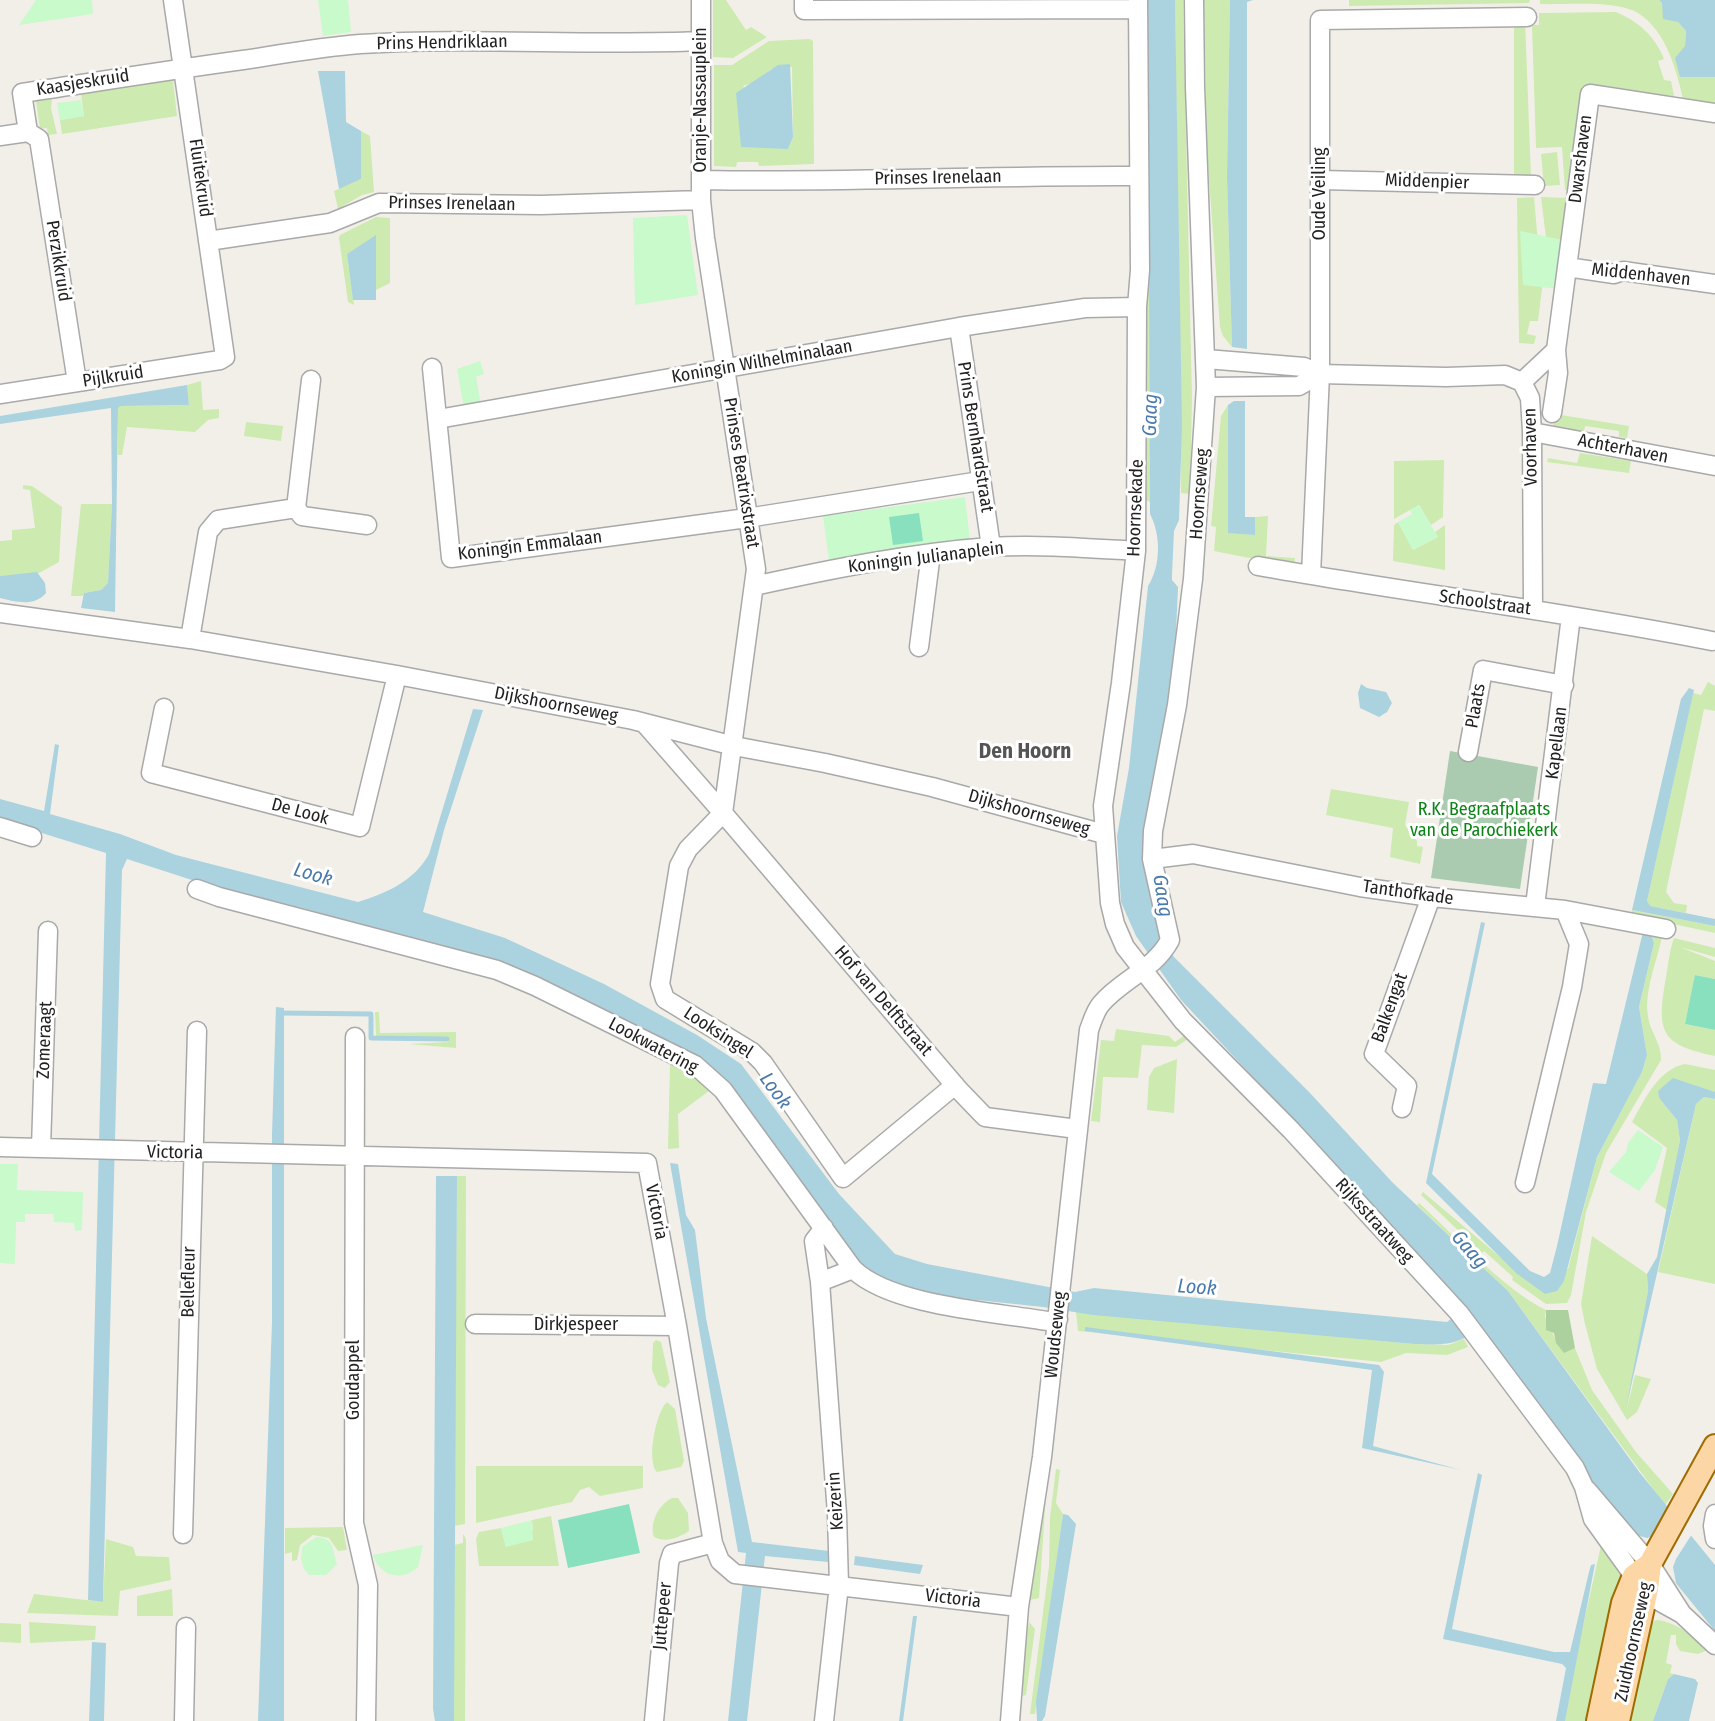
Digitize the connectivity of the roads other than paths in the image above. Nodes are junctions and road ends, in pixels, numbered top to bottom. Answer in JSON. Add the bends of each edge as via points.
{"nodes":[{"id":1,"x":173,"y":0,"type":"edge"},
{"id":2,"x":701,"y":0,"type":"edge"},
{"id":3,"x":1194,"y":0,"type":"edge"},
{"id":4,"x":804,"y":5,"type":"edge"},
{"id":5,"x":1138,"y":5,"type":"edge"},
{"id":6,"x":1527,"y":17,"type":"dead end"},
{"id":7,"x":701,"y":41,"type":"junction"},
{"id":8,"x":184,"y":68,"type":"junction"},
{"id":9,"x":1715,"y":113,"type":"edge"},
{"id":10,"x":0,"y":136,"type":"edge"},
{"id":11,"x":34,"y":136,"type":"junction"},
{"id":12,"x":1139,"y":176,"type":"junction"},
{"id":13,"x":702,"y":180,"type":"junction"},
{"id":14,"x":1320,"y":180,"type":"junction"},
{"id":15,"x":1535,"y":185,"type":"dead end"},
{"id":16,"x":701,"y":200,"type":"junction"},
{"id":17,"x":208,"y":241,"type":"junction"},
{"id":18,"x":1567,"y":267,"type":"junction"},
{"id":19,"x":1715,"y":284,"type":"edge"},
{"id":20,"x":1137,"y":307,"type":"junction"},
{"id":21,"x":959,"y":327,"type":"junction"},
{"id":22,"x":1556,"y":350,"type":"junction"},
{"id":23,"x":225,"y":357,"type":"joint"},
{"id":24,"x":1206,"y":359,"type":"junction"},
{"id":25,"x":432,"y":368,"type":"dead end"},
{"id":26,"x":725,"y":369,"type":"junction"},
{"id":27,"x":1320,"y":374,"type":"junction"},
{"id":28,"x":311,"y":380,"type":"dead end"},
{"id":29,"x":77,"y":382,"type":"junction"},
{"id":30,"x":1522,"y":382,"type":"junction"},
{"id":31,"x":1206,"y":387,"type":"junction"},
{"id":32,"x":0,"y":394,"type":"edge"},
{"id":33,"x":1552,"y":413,"type":"dead end"},
{"id":34,"x":438,"y":419,"type":"junction"},
{"id":35,"x":1532,"y":432,"type":"junction"},
{"id":36,"x":1715,"y":466,"type":"edge"},
{"id":37,"x":980,"y":481,"type":"junction"},
{"id":38,"x":296,"y":508,"type":"junction"},
{"id":39,"x":747,"y":518,"type":"junction"},
{"id":40,"x":367,"y":525,"type":"dead end"},
{"id":41,"x":991,"y":547,"type":"junction"},
{"id":42,"x":1136,"y":551,"type":"junction"},
{"id":43,"x":931,"y":553,"type":"junction"},
{"id":44,"x":1258,"y":566,"type":"dead end"},
{"id":45,"x":1311,"y":575,"type":"junction"},
{"id":46,"x":754,"y":586,"type":"junction"},
{"id":47,"x":1533,"y":609,"type":"junction"},
{"id":48,"x":0,"y":614,"type":"edge"},
{"id":49,"x":1571,"y":616,"type":"junction"},
{"id":50,"x":190,"y":639,"type":"junction"},
{"id":51,"x":1712,"y":642,"type":"dead end"},
{"id":52,"x":920,"y":647,"type":"dead end"},
{"id":53,"x":397,"y":675,"type":"junction"},
{"id":54,"x":1564,"y":685,"type":"junction"},
{"id":55,"x":164,"y":708,"type":"dead end"},
{"id":56,"x":646,"y":725,"type":"junction"},
{"id":57,"x":734,"y":746,"type":"junction"},
{"id":58,"x":1468,"y":752,"type":"dead end"},
{"id":59,"x":723,"y":813,"type":"junction"},
{"id":60,"x":0,"y":827,"type":"edge"},
{"id":61,"x":1104,"y":834,"type":"junction"},
{"id":62,"x":32,"y":837,"type":"dead end"},
{"id":63,"x":1152,"y":859,"type":"junction"},
{"id":64,"x":197,"y":889,"type":"dead end"},
{"id":65,"x":1431,"y":897,"type":"junction"},
{"id":66,"x":1535,"y":906,"type":"junction"},
{"id":67,"x":1565,"y":910,"type":"junction"},
{"id":68,"x":1666,"y":930,"type":"dead end"},
{"id":69,"x":48,"y":931,"type":"dead end"},
{"id":70,"x":1148,"y":967,"type":"junction"},
{"id":71,"x":197,"y":1031,"type":"dead end"},
{"id":72,"x":356,"y":1037,"type":"dead end"},
{"id":73,"x":955,"y":1085,"type":"junction"},
{"id":74,"x":1402,"y":1108,"type":"dead end"},
{"id":75,"x":1077,"y":1129,"type":"junction"},
{"id":76,"x":0,"y":1147,"type":"edge"},
{"id":77,"x":41,"y":1148,"type":"junction"},
{"id":78,"x":192,"y":1153,"type":"junction"},
{"id":79,"x":355,"y":1157,"type":"junction"},
{"id":80,"x":1525,"y":1183,"type":"dead end"},
{"id":81,"x":824,"y":1228,"type":"junction"},
{"id":82,"x":853,"y":1269,"type":"junction"},
{"id":83,"x":820,"y":1282,"type":"junction"},
{"id":84,"x":1058,"y":1315,"type":"junction"},
{"id":85,"x":475,"y":1324,"type":"dead end"},
{"id":86,"x":677,"y":1326,"type":"junction"},
{"id":87,"x":1715,"y":1446,"type":"edge"},
{"id":88,"x":1715,"y":1514,"type":"edge"},
{"id":89,"x":183,"y":1534,"type":"dead end"},
{"id":90,"x":1714,"y":1538,"type":"edge"},
{"id":91,"x":713,"y":1543,"type":"junction"},
{"id":92,"x":1646,"y":1571,"type":"junction"},
{"id":93,"x":839,"y":1585,"type":"junction"},
{"id":94,"x":1020,"y":1607,"type":"junction"},
{"id":95,"x":1683,"y":1614,"type":"junction"},
{"id":96,"x":186,"y":1627,"type":"dead end"},
{"id":97,"x":1715,"y":1646,"type":"edge"},
{"id":98,"x":184,"y":1721,"type":"edge"},
{"id":99,"x":366,"y":1721,"type":"edge"},
{"id":100,"x":654,"y":1721,"type":"edge"},
{"id":101,"x":824,"y":1721,"type":"edge"},
{"id":102,"x":1010,"y":1721,"type":"edge"},
{"id":103,"x":1598,"y":1721,"type":"edge"},
{"id":104,"x":1618,"y":1721,"type":"edge"}],
"edges":[{"from":1,"to":8,"type":"street","name":"Fluitekruid"},
{"from":2,"to":7,"type":"street","name":"Oranje-Nassauplein"},
{"from":3,"to":24,"type":"street","name":"Hoornseweg"},
{"from":4,"to":5,"type":"street"},
{"from":5,"to":12,"type":"street","name":"Hoornsekade"},
{"from":6,"to":14,"type":"street","name":"Oude Veiling","via":[[1320,20]]},
{"from":7,"to":8,"type":"street","name":"Prins Hendriklaan","via":[[359,44]]},
{"from":7,"to":13,"type":"street","name":"Oranje-Nassauplein"},
{"from":8,"to":11,"type":"street","name":"Kaasjeskruid","via":[[22,93]]},
{"from":8,"to":17,"type":"street","name":"Fluitekruid"},
{"from":9,"to":18,"type":"street","name":"Dwarshaven","via":[[1590,94]]},
{"from":10,"to":11,"type":"street"},
{"from":11,"to":29,"type":"street","name":"Perzikkruid"},
{"from":12,"to":13,"type":"street","name":"Prinses Irenelaan"},
{"from":12,"to":20,"type":"street","name":"Hoornsekade"},
{"from":13,"to":16,"type":"street","name":"Oranje-Nassauplein"},
{"from":14,"to":15,"type":"street","name":"Middenpier"},
{"from":14,"to":27,"type":"street","name":"Oude Veiling"},
{"from":16,"to":17,"type":"street","name":"Prinses Irenelaan","via":[[541,205],[379,203],[330,223]]},
{"from":16,"to":26,"type":"street","name":"Prinses Beatrixstraat"},
{"from":17,"to":23,"type":"street","name":"Fluitekruid"},
{"from":18,"to":19,"type":"street","name":"Middenhaven"},
{"from":18,"to":22,"type":"street","name":"Dwarshaven"},
{"from":20,"to":21,"type":"street","name":"Koningin Wilhelminalaan","via":[[1085,308]]},
{"from":20,"to":42,"type":"street","name":"Hoornsekade"},
{"from":21,"to":26,"type":"street","name":"Koningin Wilhelminalaan"},
{"from":21,"to":37,"type":"street","name":"Prins Bernhardstraat"},
{"from":22,"to":30,"type":"street"},
{"from":22,"to":33,"type":"street","name":"Dwarshaven","via":[[1558,373]]},
{"from":23,"to":29,"type":"street","name":"Pijlkruid"},
{"from":24,"to":27,"type":"street","name":"Voorhaven","via":[[1304,367]]},
{"from":24,"to":31,"type":"street","name":"Hoornseweg"},
{"from":25,"to":34,"type":"street"},
{"from":26,"to":34,"type":"street","name":"Koningin Wilhelminalaan"},
{"from":26,"to":39,"type":"street","name":"Prinses Beatrixstraat"},
{"from":27,"to":30,"type":"street","name":"Voorhaven","via":[[1504,375]]},
{"from":27,"to":31,"type":"street","name":"Voorhaven","via":[[1299,386]]},
{"from":27,"to":45,"type":"street","name":"Oude Veiling"},
{"from":28,"to":38,"type":"street"},
{"from":29,"to":32,"type":"street","name":"Pijlkruid"},
{"from":30,"to":35,"type":"street","name":"Voorhaven","via":[[1530,398]]},
{"from":31,"to":63,"type":"street","name":"Hoornseweg","via":[[1193,579]]},
{"from":34,"to":39,"type":"street","name":"Koningin Emmalaan","via":[[451,558]]},
{"from":35,"to":36,"type":"street","name":"Achterhaven"},
{"from":35,"to":47,"type":"street","name":"Voorhaven"},
{"from":37,"to":39,"type":"street"},
{"from":37,"to":41,"type":"street","name":"Prins Bernhardstraat"},
{"from":38,"to":40,"type":"street","via":[[302,516]]},
{"from":38,"to":50,"type":"street","via":[[219,520],[213,525],[208,532]]},
{"from":39,"to":46,"type":"street","name":"Prinses Beatrixstraat","via":[[756,569]]},
{"from":41,"to":42,"type":"street","name":"Koningin Julianaplein"},
{"from":41,"to":43,"type":"street","name":"Koningin Julianaplein"},
{"from":42,"to":61,"type":"street","name":"Hoornsekade","via":[[1103,806]]},
{"from":43,"to":46,"type":"street","name":"Koningin Julianaplein"},
{"from":43,"to":52,"type":"street"},
{"from":44,"to":45,"type":"street","name":"Schoolstraat"},
{"from":45,"to":47,"type":"street","name":"Schoolstraat"},
{"from":46,"to":57,"type":"street","name":"Prinses Beatrixstraat"},
{"from":47,"to":49,"type":"street","name":"Schoolstraat"},
{"from":48,"to":50,"type":"street","name":"Dijkshoornseweg"},
{"from":49,"to":51,"type":"street","name":"Schoolstraat"},
{"from":49,"to":54,"type":"street","name":"Kapellaan"},
{"from":50,"to":53,"type":"street","name":"Dijkshoornseweg"},
{"from":53,"to":55,"type":"street","name":"De Look","via":[[360,827],[152,773]]},
{"from":53,"to":56,"type":"street","name":"Dijkshoornseweg"},
{"from":54,"to":58,"type":"street","name":"Plaats","via":[[1483,670]]},
{"from":54,"to":66,"type":"street","name":"Kapellaan"},
{"from":56,"to":57,"type":"street","name":"Dijkshoornseweg"},
{"from":56,"to":59,"type":"street","name":"Hof van Delftstraat"},
{"from":57,"to":59,"type":"street"},
{"from":57,"to":61,"type":"street","name":"Dijkshoornseweg","via":[[932,787]]},
{"from":59,"to":73,"type":"street","name":"Hof van Delftstraat"},
{"from":59,"to":73,"type":"street","name":"Looksingel","via":[[688,849],[680,866],[660,984],[665,999],[752,1052],[763,1063],[843,1178]]},
{"from":60,"to":62,"type":"street"},
{"from":61,"to":70,"type":"street","name":"Hoornsekade","via":[[1115,924],[1125,947]]},
{"from":63,"to":65,"type":"street","name":"Tanthofkade","via":[[1193,854]]},
{"from":63,"to":70,"type":"street","name":"Hoornseweg","via":[[1170,940]]},
{"from":64,"to":81,"type":"street","name":"Lookwatering","via":[[497,970],[695,1065],[723,1090]]},
{"from":65,"to":66,"type":"street","name":"Tanthofkade"},
{"from":65,"to":74,"type":"street","name":"Balkengat","via":[[1374,1054],[1407,1086]]},
{"from":66,"to":67,"type":"street","name":"Tanthofkade"},
{"from":67,"to":68,"type":"street","name":"Tanthofkade"},
{"from":67,"to":80,"type":"street","via":[[1579,944]]},
{"from":69,"to":77,"type":"street","name":"Zomeraagt"},
{"from":70,"to":75,"type":"street","name":"Woudseweg","via":[[1113,991],[1099,1006],[1082,1073]]},
{"from":70,"to":92,"type":"street","name":"Rijksstraatweg","via":[[1197,1038],[1291,1130],[1459,1313],[1575,1468],[1593,1519]]},
{"from":71,"to":78,"type":"street","name":"Bellefleur"},
{"from":72,"to":79,"type":"street","name":"Goudappel"},
{"from":73,"to":75,"type":"street","name":"Hof van Delftstraat","via":[[985,1117]]},
{"from":75,"to":84,"type":"street","name":"Woudseweg"},
{"from":76,"to":77,"type":"street","name":"Victoria"},
{"from":77,"to":78,"type":"street","name":"Victoria"},
{"from":78,"to":79,"type":"street","name":"Victoria"},
{"from":78,"to":89,"type":"street","name":"Bellefleur"},
{"from":79,"to":86,"type":"street","name":"Victoria","via":[[647,1163]]},
{"from":79,"to":99,"type":"street","name":"Goudappel","via":[[354,1523],[368,1585]]},
{"from":81,"to":82,"type":"street","name":"Lookwatering"},
{"from":81,"to":83,"type":"street","name":"Keizerin","via":[[814,1241]]},
{"from":82,"to":83,"type":"street"},
{"from":82,"to":84,"type":"street","name":"Lookwatering","via":[[864,1280],[891,1293],[1047,1321]]},
{"from":83,"to":93,"type":"street","name":"Keizerin"},
{"from":84,"to":94,"type":"street","name":"Woudseweg"},
{"from":85,"to":86,"type":"street","name":"Dirkjespeer"},
{"from":86,"to":91,"type":"street","name":"Victoria"},
{"from":87,"to":92,"type":"main road","name":"Zuidhoornseweg"},
{"from":88,"to":90,"type":"street"},
{"from":91,"to":93,"type":"street","name":"Victoria","via":[[720,1561],[735,1574]]},
{"from":91,"to":100,"type":"street","name":"Juttepeer","via":[[672,1554],[669,1563]]},
{"from":92,"to":95,"type":"street","name":"Rijksstraatweg"},
{"from":92,"to":95,"type":"street","name":"Rijksstraatweg","via":[[1661,1604]]},
{"from":92,"to":103,"type":"main road","name":"Zuidhoornseweg","via":[[1623,1603]]},
{"from":92,"to":104,"type":"main road","name":"Zuidhoornseweg"},
{"from":93,"to":94,"type":"street","name":"Victoria"},
{"from":93,"to":101,"type":"street","name":"Keizerin"},
{"from":94,"to":102,"type":"street","name":"Woudseweg"},
{"from":95,"to":97,"type":"street","name":"Rijksstraatweg"},
{"from":96,"to":98,"type":"street"}]}
